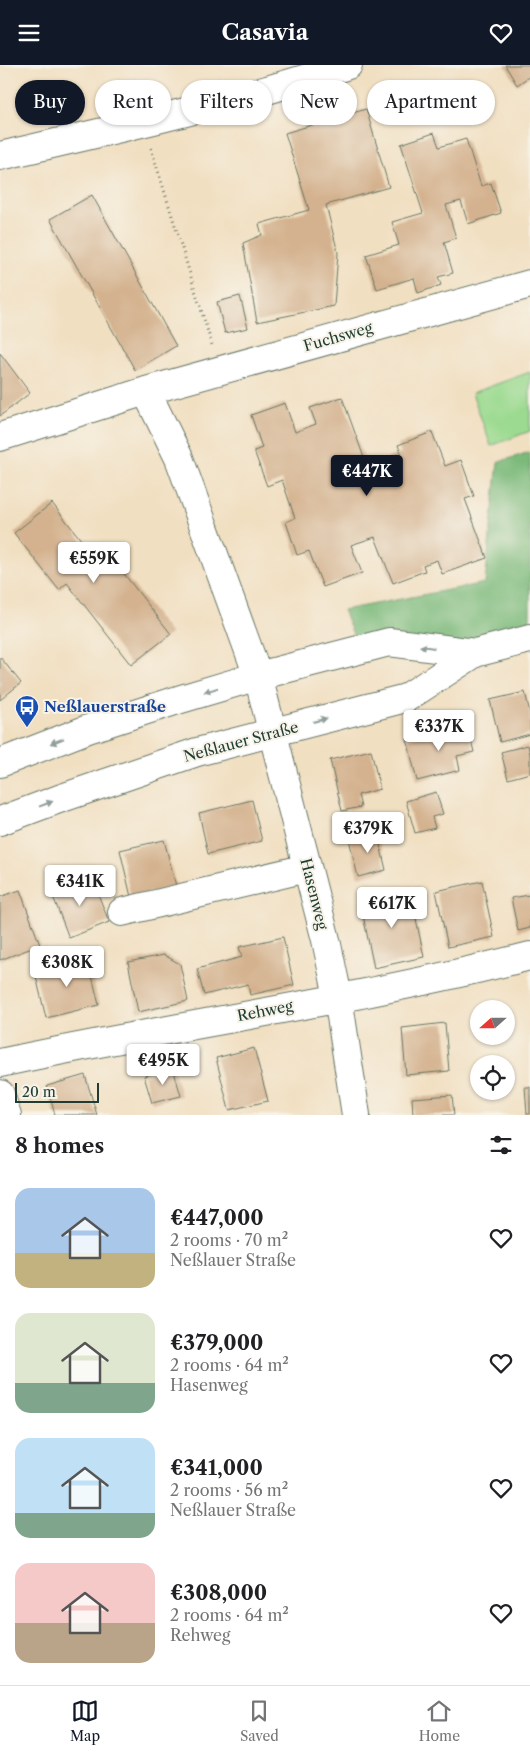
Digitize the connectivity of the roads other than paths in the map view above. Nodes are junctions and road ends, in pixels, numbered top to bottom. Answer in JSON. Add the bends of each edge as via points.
{"nodes":[{"id":1,"x":348,"y":65,"type":"edge"},
{"id":2,"x":0,"y":156,"type":"edge"},
{"id":3,"x":530,"y":284,"type":"edge"},
{"id":4,"x":146,"y":391,"type":"junction"},
{"id":5,"x":0,"y":437,"type":"edge"},
{"id":6,"x":530,"y":639,"type":"edge"},
{"id":7,"x":475,"y":653,"type":"junction"},
{"id":8,"x":258,"y":676,"type":"junction"},
{"id":9,"x":273,"y":733,"type":"junction"},
{"id":10,"x":0,"y":763,"type":"edge"},
{"id":11,"x":0,"y":821,"type":"edge"},
{"id":12,"x":307,"y":868,"type":"junction"},
{"id":13,"x":122,"y":912,"type":"dead end"},
{"id":14,"x":530,"y":956,"type":"edge"},
{"id":15,"x":338,"y":997,"type":"junction"},
{"id":16,"x":0,"y":1063,"type":"edge"},
{"id":17,"x":0,"y":1093,"type":"edge"},
{"id":18,"x":7,"y":1115,"type":"edge"},
{"id":19,"x":356,"y":1115,"type":"edge"}],
"edges":[{"from":1,"to":2,"type":"street","via":[[143,123]]},
{"from":3,"to":4,"type":"street","name":"Fuchsweg"},
{"from":4,"to":5,"type":"street","name":"Fuchsweg"},
{"from":4,"to":8,"type":"street","via":[[179,459]]},
{"from":6,"to":7,"type":"street","name":"Neßlauer Straße"},
{"from":7,"to":8,"type":"street","name":"Neßlauer Straße","one_way":true,"via":[[389,642]]},
{"from":9,"to":7,"type":"street","name":"Neßlauer Straße","one_way":true,"via":[[406,698]]},
{"from":8,"to":9,"type":"street","name":"Hasenweg"},
{"from":8,"to":10,"type":"street","name":"Neßlauer Straße","one_way":true,"via":[[88,729]]},
{"from":11,"to":9,"type":"street","name":"Neßlauer Straße","one_way":true,"via":[[197,752]]},
{"from":9,"to":12,"type":"street","name":"Hasenweg"},
{"from":12,"to":13,"type":"street"},
{"from":12,"to":15,"type":"street","name":"Hasenweg"},
{"from":14,"to":15,"type":"street","name":"Rehweg","via":[[455,975]]},
{"from":15,"to":16,"type":"street","name":"Rehweg"},
{"from":15,"to":19,"type":"street","name":"Hasenweg"},
{"from":17,"to":18,"type":"street"}]}
